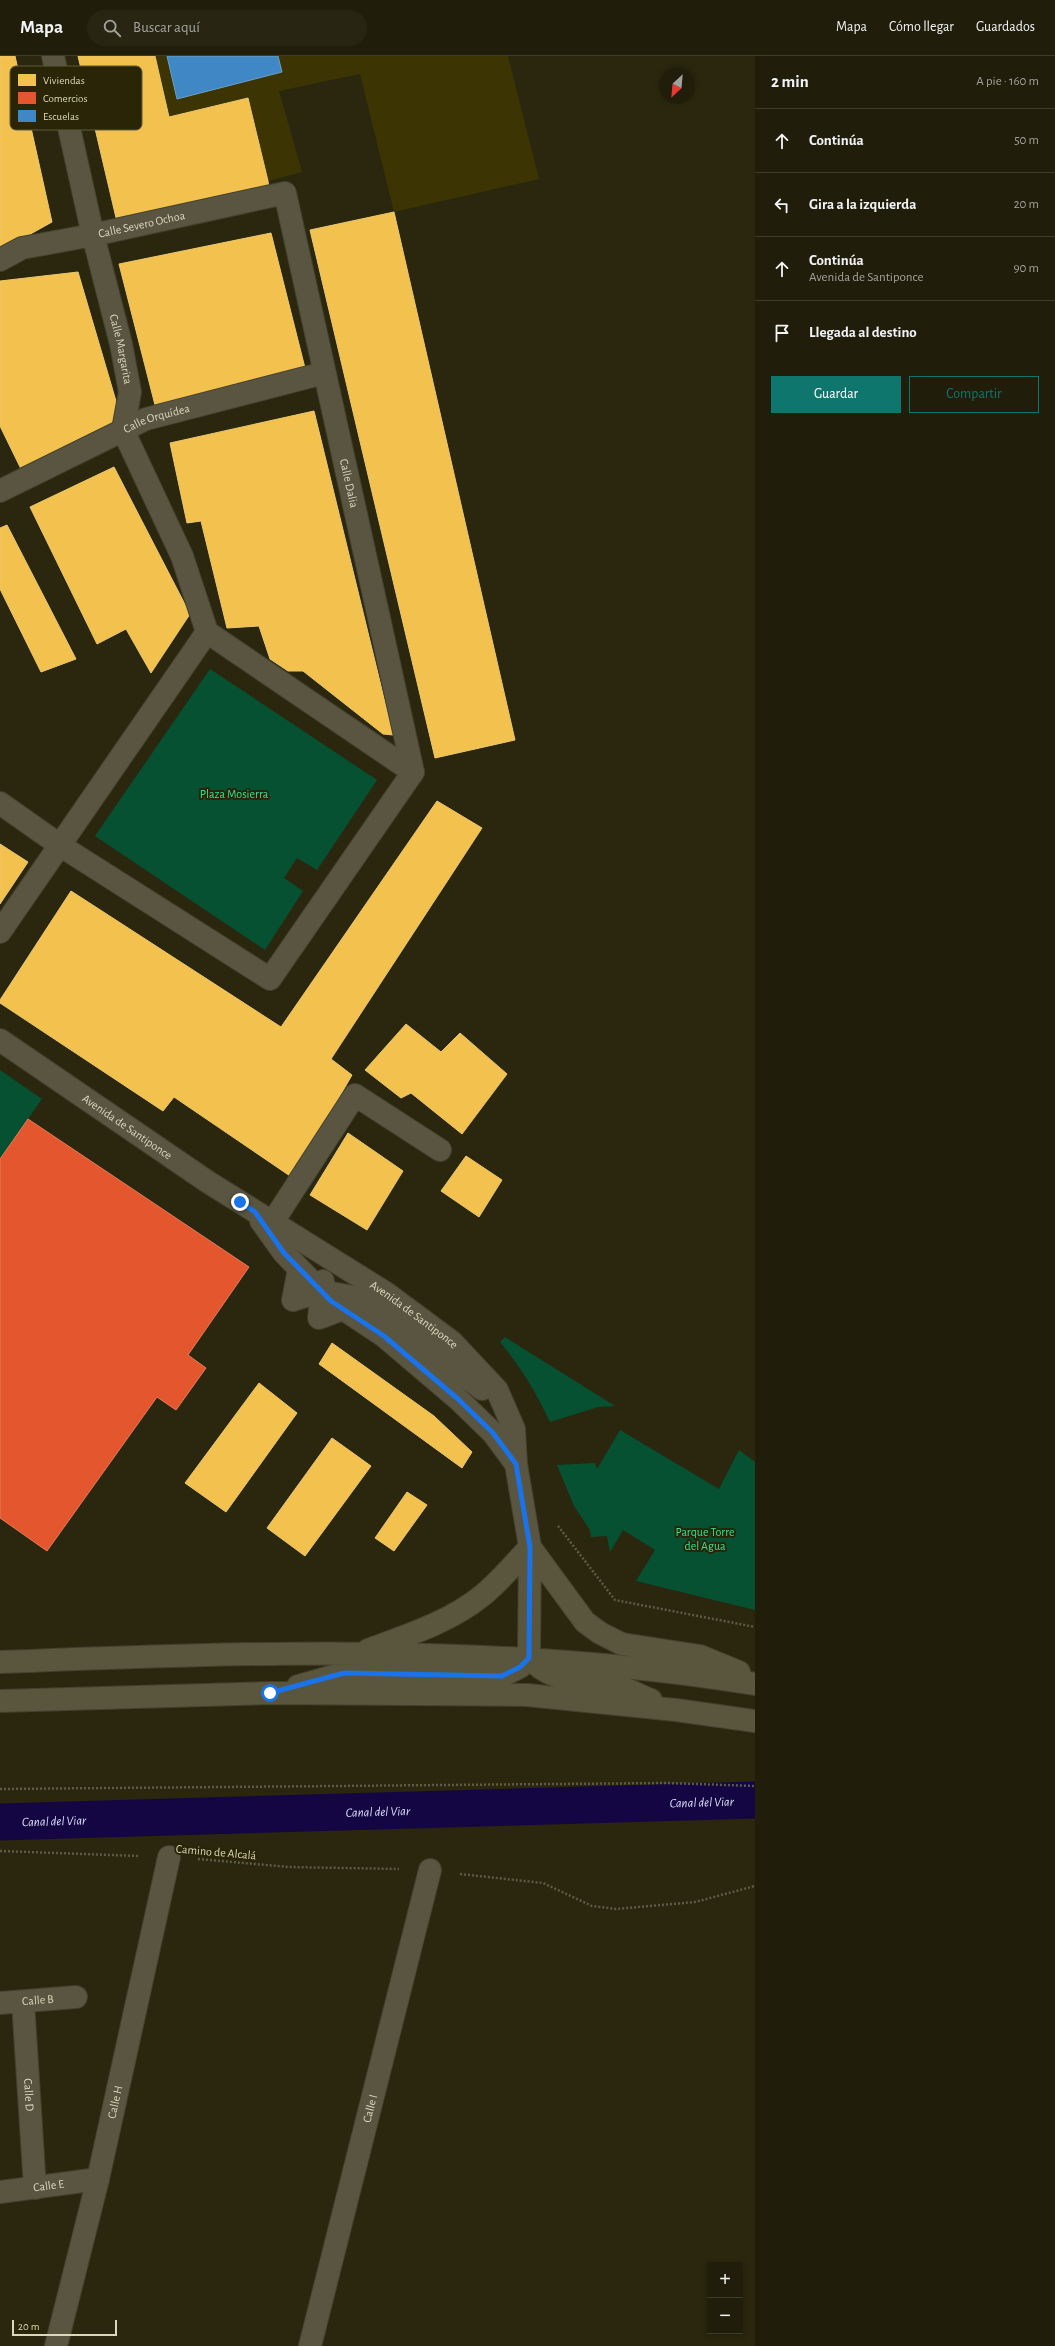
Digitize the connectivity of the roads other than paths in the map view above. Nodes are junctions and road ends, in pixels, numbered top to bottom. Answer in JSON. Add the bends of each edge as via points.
{"nodes":[{"id":1,"x":53,"y":56,"type":"edge"},
{"id":2,"x":55,"y":66,"type":"edge"},
{"id":3,"x":70,"y":130,"type":"edge"},
{"id":4,"x":285,"y":193,"type":"joint"},
{"id":5,"x":93,"y":235,"type":"junction"},
{"id":6,"x":0,"y":260,"type":"edge"},
{"id":7,"x":324,"y":373,"type":"junction"},
{"id":8,"x":123,"y":430,"type":"junction"},
{"id":9,"x":0,"y":491,"type":"edge"},
{"id":10,"x":207,"y":632,"type":"junction"},
{"id":11,"x":413,"y":772,"type":"junction"},
{"id":12,"x":0,"y":803,"type":"edge"},
{"id":13,"x":61,"y":846,"type":"junction"},
{"id":14,"x":0,"y":932,"type":"edge"},
{"id":15,"x":0,"y":1040,"type":"edge"},
{"id":16,"x":440,"y":1150,"type":"dead end"},
{"id":17,"x":263,"y":1217,"type":"junction"},
{"id":18,"x":323,"y":1254,"type":"junction"},
{"id":19,"x":299,"y":1269,"type":"junction"},
{"id":20,"x":321,"y":1291,"type":"junction"},
{"id":21,"x":343,"y":1309,"type":"junction"},
{"id":22,"x":514,"y":1429,"type":"junction"},
{"id":23,"x":516,"y":1464,"type":"junction"},
{"id":24,"x":530,"y":1547,"type":"junction"},
{"id":25,"x":358,"y":1654,"type":"junction"},
{"id":26,"x":529,"y":1658,"type":"junction"},
{"id":27,"x":0,"y":1662,"type":"edge"},
{"id":28,"x":755,"y":1679,"type":"edge"},
{"id":29,"x":755,"y":1684,"type":"edge"},
{"id":30,"x":270,"y":1693,"type":"junction"},
{"id":31,"x":0,"y":1701,"type":"edge"},
{"id":32,"x":676,"y":1710,"type":"junction"},
{"id":33,"x":755,"y":1721,"type":"edge"},
{"id":34,"x":169,"y":1857,"type":"road end"},
{"id":35,"x":430,"y":1870,"type":"road end"},
{"id":36,"x":76,"y":1997,"type":"dead end"},
{"id":37,"x":23,"y":2002,"type":"junction"},
{"id":38,"x":0,"y":2003,"type":"edge"},
{"id":39,"x":98,"y":2179,"type":"junction"},
{"id":40,"x":35,"y":2188,"type":"junction"},
{"id":41,"x":0,"y":2192,"type":"edge"},
{"id":42,"x":56,"y":2346,"type":"edge"},
{"id":43,"x":310,"y":2346,"type":"edge"}],
"edges":[{"from":1,"to":2,"type":"street","name":"Calle Margarita"},
{"from":3,"to":5,"type":"street","name":"Calle Margarita"},
{"from":4,"to":5,"type":"street","name":"Calle Severo Ochoa"},
{"from":4,"to":7,"type":"street","name":"Calle Dalia"},
{"from":5,"to":6,"type":"street","name":"Calle Severo Ochoa","via":[[22,248]]},
{"from":5,"to":8,"type":"street","name":"Calle Margarita","via":[[121,344],[130,392]]},
{"from":7,"to":8,"type":"street","name":"Calle Orquídea","via":[[146,419]]},
{"from":7,"to":11,"type":"street","name":"Calle Dalia"},
{"from":8,"to":9,"type":"street","name":"Calle Orquídea"},
{"from":8,"to":10,"type":"street","via":[[182,556]]},
{"from":10,"to":11,"type":"street"},
{"from":10,"to":13,"type":"street"},
{"from":11,"to":13,"type":"street","via":[[270,979]]},
{"from":12,"to":13,"type":"street"},
{"from":13,"to":14,"type":"street"},
{"from":15,"to":17,"type":"street","name":"Avenida de Santiponce"},
{"from":16,"to":17,"type":"street","via":[[355,1095]]},
{"from":17,"to":18,"type":"street","name":"Avenida de Santiponce"},
{"from":17,"to":19,"type":"street","name":"Avenida de Santiponce","via":[[284,1253]]},
{"from":18,"to":20,"type":"street","via":[[325,1273]]},
{"from":18,"to":22,"type":"street","name":"Avenida de Santiponce","via":[[386,1293],[452,1342],[497,1390]]},
{"from":19,"to":20,"type":"street","name":"Avenida de Santiponce"},
{"from":19,"to":20,"type":"street","via":[[293,1300]]},
{"from":20,"to":21,"type":"street","name":"Avenida de Santiponce"},
{"from":20,"to":21,"type":"street","via":[[319,1318]]},
{"from":20,"to":22,"type":"street","via":[[359,1298],[486,1391]]},
{"from":21,"to":23,"type":"street","name":"Avenida de Santiponce","via":[[384,1336],[458,1399],[493,1433]]},
{"from":22,"to":23,"type":"street","name":"Avenida de Santiponce"},
{"from":23,"to":24,"type":"street","name":"Avenida de Santiponce"},
{"from":24,"to":25,"type":"main road","via":[[483,1594],[462,1610],[423,1629]]},
{"from":24,"to":26,"type":"main road"},
{"from":24,"to":28,"type":"main road","via":[[585,1622],[600,1633],[622,1644],[700,1656]]},
{"from":25,"to":26,"type":"main road"},
{"from":25,"to":27,"type":"main road","via":[[161,1656]]},
{"from":26,"to":29,"type":"main road","via":[[674,1671]]},
{"from":26,"to":30,"type":"main road","via":[[520,1667],[502,1676],[344,1673]]},
{"from":26,"to":32,"type":"main road","via":[[540,1670],[554,1677],[606,1682]]},
{"from":30,"to":31,"type":"main road"},
{"from":30,"to":32,"type":"main road","via":[[527,1695]]},
{"from":32,"to":33,"type":"main road"},
{"from":34,"to":39,"type":"street","name":"Calle H"},
{"from":35,"to":43,"type":"street","name":"Calle I"},
{"from":36,"to":37,"type":"street","name":"Calle B"},
{"from":37,"to":38,"type":"street","name":"Calle B"},
{"from":37,"to":40,"type":"street","name":"Calle D"},
{"from":39,"to":40,"type":"street","name":"Calle E"},
{"from":39,"to":42,"type":"street","name":"Calle H"},
{"from":40,"to":41,"type":"street","name":"Calle E"}]}
